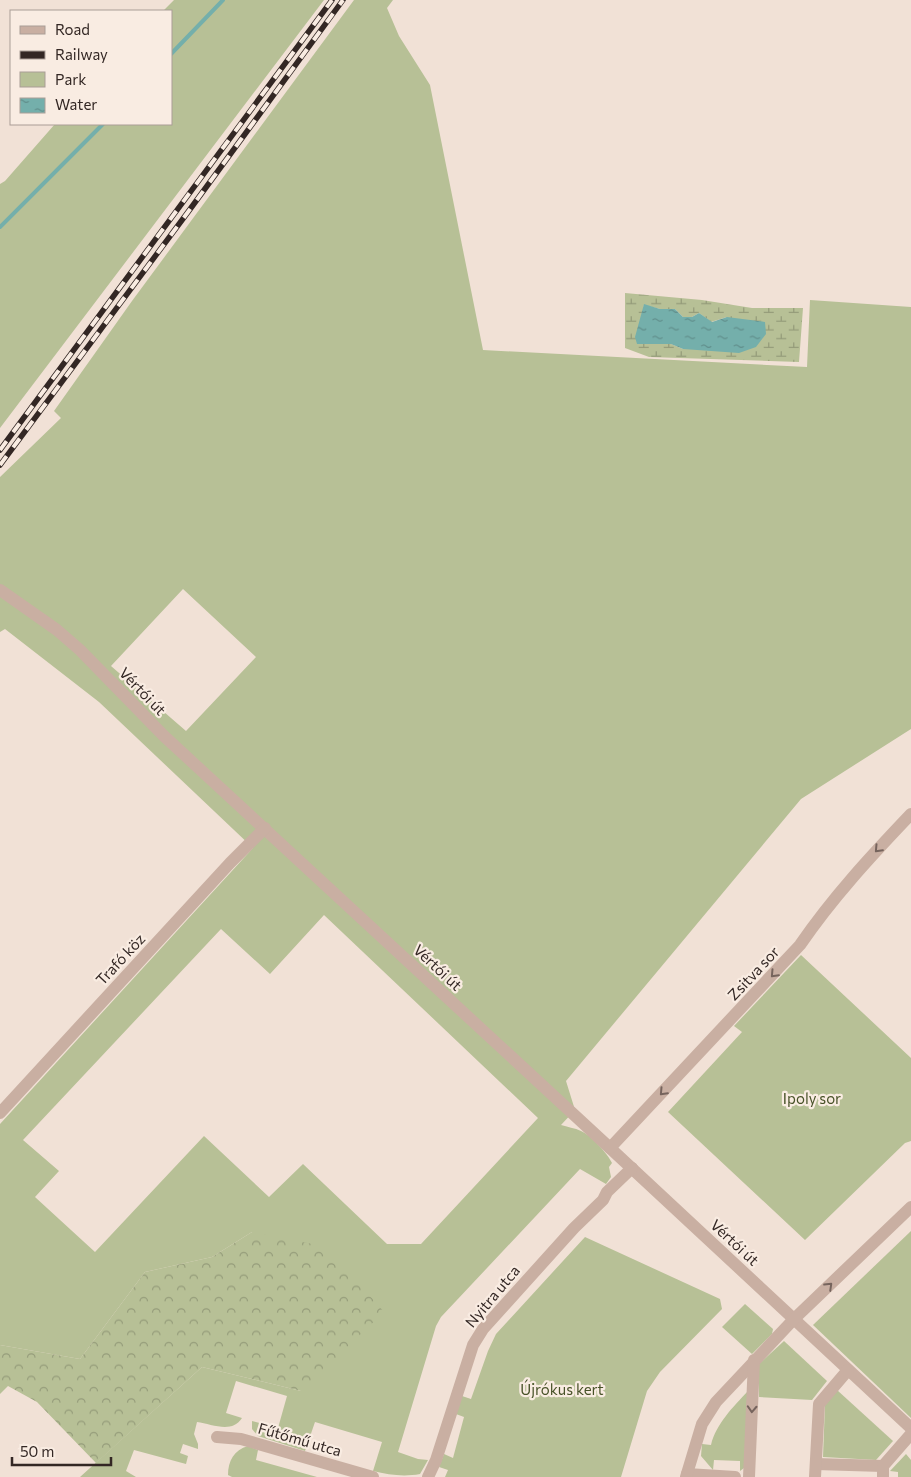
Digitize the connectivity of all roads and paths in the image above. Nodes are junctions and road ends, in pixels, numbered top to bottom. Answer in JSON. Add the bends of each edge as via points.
{"nodes":[{"id":1,"x":1,"y":591,"type":"edge"},
{"id":2,"x":911,"y":814,"type":"edge"},
{"id":3,"x":265,"y":828,"type":"junction"},
{"id":4,"x":0,"y":1113,"type":"edge"},
{"id":5,"x":610,"y":1148,"type":"junction"},
{"id":6,"x":632,"y":1168,"type":"junction"},
{"id":7,"x":911,"y":1207,"type":"edge"},
{"id":8,"x":794,"y":1319,"type":"junction"},
{"id":9,"x":754,"y":1360,"type":"junction"},
{"id":10,"x":848,"y":1370,"type":"junction"},
{"id":11,"x":911,"y":1428,"type":"edge"},
{"id":12,"x":911,"y":1434,"type":"edge"},
{"id":13,"x":217,"y":1437,"type":"dead end"},
{"id":14,"x":816,"y":1464,"type":"junction"},
{"id":15,"x":883,"y":1471,"type":"edge"},
{"id":16,"x":686,"y":1476,"type":"edge"},
{"id":17,"x":373,"y":1477,"type":"edge"},
{"id":18,"x":428,"y":1477,"type":"edge"},
{"id":19,"x":735,"y":1477,"type":"edge"},
{"id":20,"x":749,"y":1477,"type":"edge"},
{"id":21,"x":815,"y":1477,"type":"edge"}],
"edges":[{"from":1,"to":3,"type":"street","name":"Vértói út","via":[[80,650],[164,736]]},
{"from":2,"to":5,"type":"street","name":"Zsitva sor","one_way":true,"via":[[823,912],[800,946]]},
{"from":3,"to":4,"type":"street","name":"Trafó köz"},
{"from":3,"to":5,"type":"street","name":"Vértói út"},
{"from":5,"to":6,"type":"street","name":"Vértói út"},
{"from":6,"to":8,"type":"street","name":"Vértói út"},
{"from":6,"to":18,"type":"street","name":"Nyitra utca","via":[[483,1329],[474,1345]]},
{"from":8,"to":7,"type":"street","one_way":true},
{"from":8,"to":9,"type":"street"},
{"from":8,"to":10,"type":"street","name":"Vértói út"},
{"from":9,"to":16,"type":"street","via":[[716,1402],[702,1424]]},
{"from":9,"to":20,"type":"street","one_way":true},
{"from":10,"to":11,"type":"street","name":"Vértói út"},
{"from":10,"to":14,"type":"street","via":[[819,1404]]},
{"from":12,"to":15,"type":"street"},
{"from":13,"to":17,"type":"street","name":"Fűtőmű utca","via":[[241,1439]]},
{"from":14,"to":15,"type":"street"},
{"from":14,"to":21,"type":"street"},
{"from":16,"to":19,"type":"street"}]}
